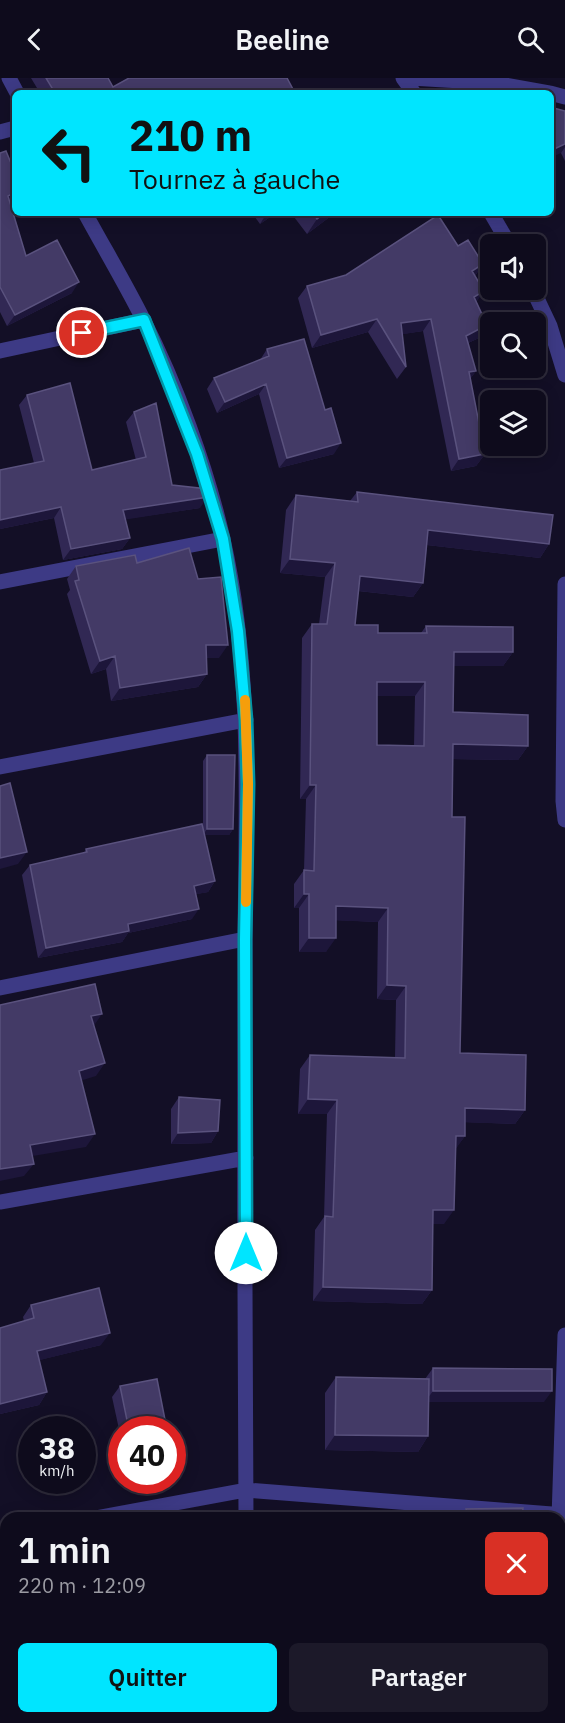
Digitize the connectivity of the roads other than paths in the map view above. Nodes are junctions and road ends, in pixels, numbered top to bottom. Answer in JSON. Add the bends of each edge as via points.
{"nodes":[{"id":1,"x":411,"y":78,"type":"edge"},
{"id":2,"x":533,"y":90,"type":"edge"},
{"id":3,"x":87,"y":216,"type":"edge"},
{"id":4,"x":493,"y":216,"type":"edge"},
{"id":5,"x":503,"y":234,"type":"edge"},
{"id":6,"x":538,"y":300,"type":"edge"},
{"id":7,"x":144,"y":320,"type":"junction"},
{"id":8,"x":0,"y":351,"type":"edge"},
{"id":9,"x":565,"y":375,"type":"edge"},
{"id":10,"x":223,"y":539,"type":"junction"},
{"id":11,"x":0,"y":582,"type":"edge"},
{"id":12,"x":565,"y":584,"type":"edge"},
{"id":13,"x":246,"y":720,"type":"junction"},
{"id":14,"x":0,"y":766,"type":"edge"},
{"id":15,"x":565,"y":820,"type":"edge"},
{"id":16,"x":245,"y":939,"type":"junction"},
{"id":17,"x":0,"y":988,"type":"edge"},
{"id":18,"x":246,"y":1158,"type":"junction"},
{"id":19,"x":0,"y":1202,"type":"edge"},
{"id":20,"x":565,"y":1335,"type":"edge"},
{"id":21,"x":246,"y":1490,"type":"junction"},
{"id":22,"x":127,"y":1512,"type":"edge"},
{"id":23,"x":246,"y":1512,"type":"edge"},
{"id":24,"x":513,"y":1512,"type":"edge"},
{"id":25,"x":561,"y":1512,"type":"edge"}],
"edges":[{"from":1,"to":2,"type":"street","via":[[494,83]]},
{"from":3,"to":7,"type":"street"},
{"from":4,"to":5,"type":"street"},
{"from":6,"to":9,"type":"street"},
{"from":7,"to":8,"type":"street"},
{"from":7,"to":10,"type":"street","via":[[191,433]]},
{"from":10,"to":11,"type":"street"},
{"from":10,"to":13,"type":"street","via":[[238,631]]},
{"from":12,"to":15,"type":"street"},
{"from":13,"to":14,"type":"street"},
{"from":13,"to":16,"type":"street"},
{"from":16,"to":17,"type":"street"},
{"from":16,"to":18,"type":"street"},
{"from":18,"to":19,"type":"street"},
{"from":18,"to":21,"type":"street"},
{"from":20,"to":25,"type":"street"},
{"from":21,"to":22,"type":"street"},
{"from":21,"to":23,"type":"street"},
{"from":21,"to":24,"type":"street"}]}
